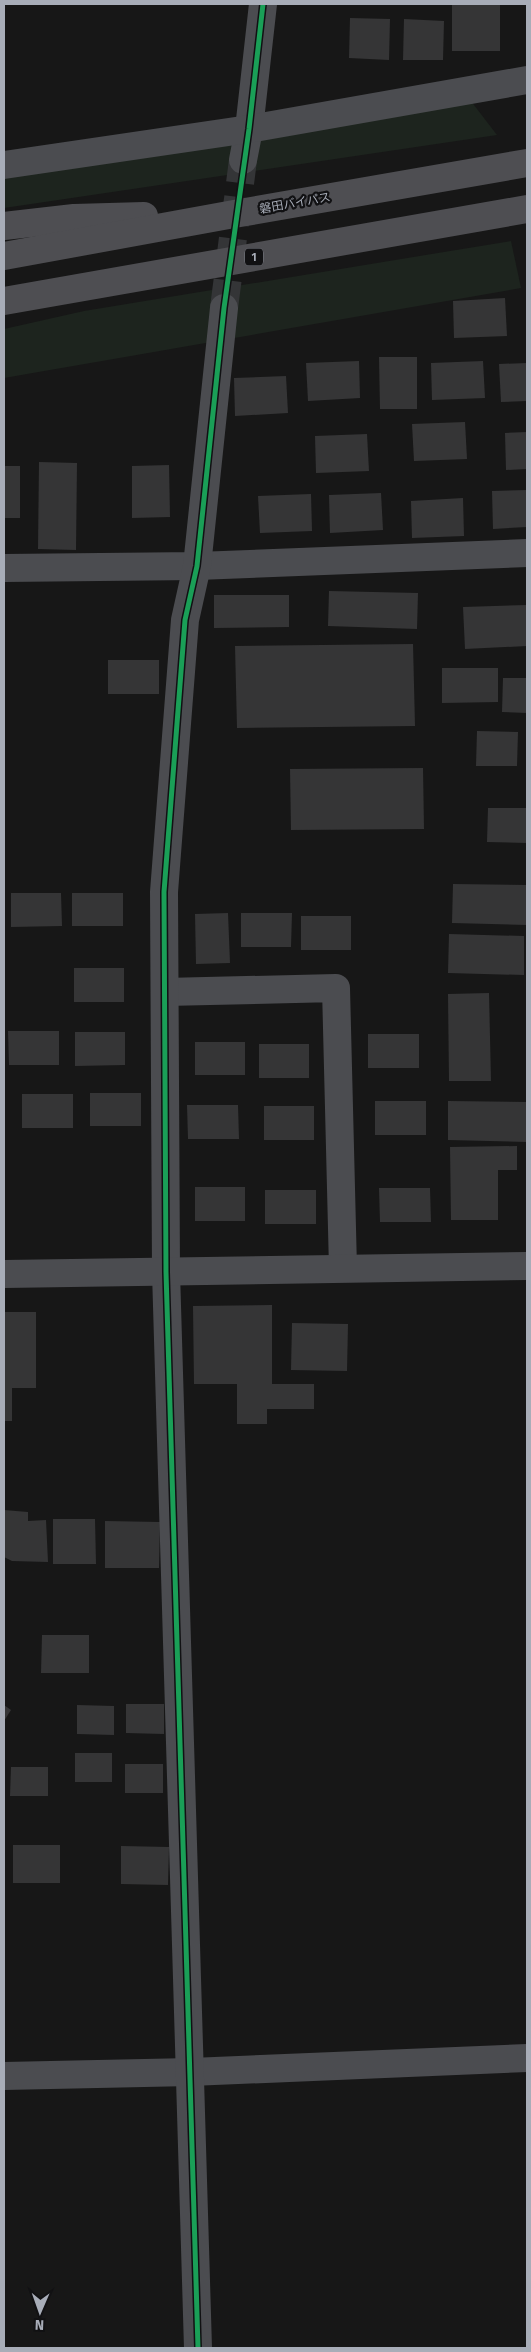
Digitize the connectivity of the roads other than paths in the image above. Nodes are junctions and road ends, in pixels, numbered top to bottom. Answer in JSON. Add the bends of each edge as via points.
{"nodes":[{"id":1,"x":263,"y":4,"type":"edge"},
{"id":2,"x":527,"y":80,"type":"edge"},
{"id":3,"x":249,"y":129,"type":"junction"},
{"id":4,"x":243,"y":160,"type":"tunnel mouth"},
{"id":5,"x":527,"y":163,"type":"edge"},
{"id":6,"x":4,"y":164,"type":"edge"},
{"id":7,"x":516,"y":211,"type":"edge"},
{"id":8,"x":234,"y":214,"type":"junction"},
{"id":9,"x":4,"y":226,"type":"edge"},
{"id":10,"x":4,"y":256,"type":"edge"},
{"id":11,"x":83,"y":287,"type":"junction"},
{"id":12,"x":4,"y":302,"type":"edge"},
{"id":13,"x":224,"y":308,"type":"tunnel mouth"},
{"id":14,"x":4,"y":312,"type":"edge"},
{"id":15,"x":527,"y":553,"type":"edge"},
{"id":16,"x":197,"y":566,"type":"junction"},
{"id":17,"x":4,"y":568,"type":"edge"},
{"id":18,"x":165,"y":992,"type":"junction"},
{"id":19,"x":527,"y":1266,"type":"edge"},
{"id":20,"x":343,"y":1268,"type":"junction"},
{"id":21,"x":166,"y":1272,"type":"junction"},
{"id":22,"x":4,"y":1274,"type":"edge"},
{"id":23,"x":527,"y":2058,"type":"edge"},
{"id":24,"x":191,"y":2072,"type":"junction"},
{"id":25,"x":4,"y":2076,"type":"edge"},
{"id":26,"x":198,"y":2348,"type":"edge"}],
"edges":[{"from":1,"to":3,"type":"street"},
{"from":2,"to":3,"type":"street"},
{"from":3,"to":4,"type":"street"},
{"from":3,"to":6,"type":"street"},
{"from":5,"to":8,"type":"highway","name":"磐田バイパス"},
{"from":7,"to":11,"type":"highway","number":"1"},
{"from":8,"to":9,"type":"highway","via":[[74,218]]},
{"from":8,"to":10,"type":"highway","name":"磐田バイパス"},
{"from":11,"to":12,"type":"highway","number":"1"},
{"from":11,"to":14,"type":"highway"},
{"from":13,"to":16,"type":"street"},
{"from":15,"to":16,"type":"street"},
{"from":16,"to":17,"type":"street"},
{"from":16,"to":18,"type":"street","via":[[185,620],[164,892]]},
{"from":18,"to":20,"type":"street","via":[[336,988]]},
{"from":18,"to":21,"type":"street"},
{"from":19,"to":20,"type":"street"},
{"from":20,"to":21,"type":"street"},
{"from":21,"to":22,"type":"street"},
{"from":21,"to":24,"type":"street"},
{"from":23,"to":24,"type":"street"},
{"from":24,"to":25,"type":"street"},
{"from":24,"to":26,"type":"street"}]}
